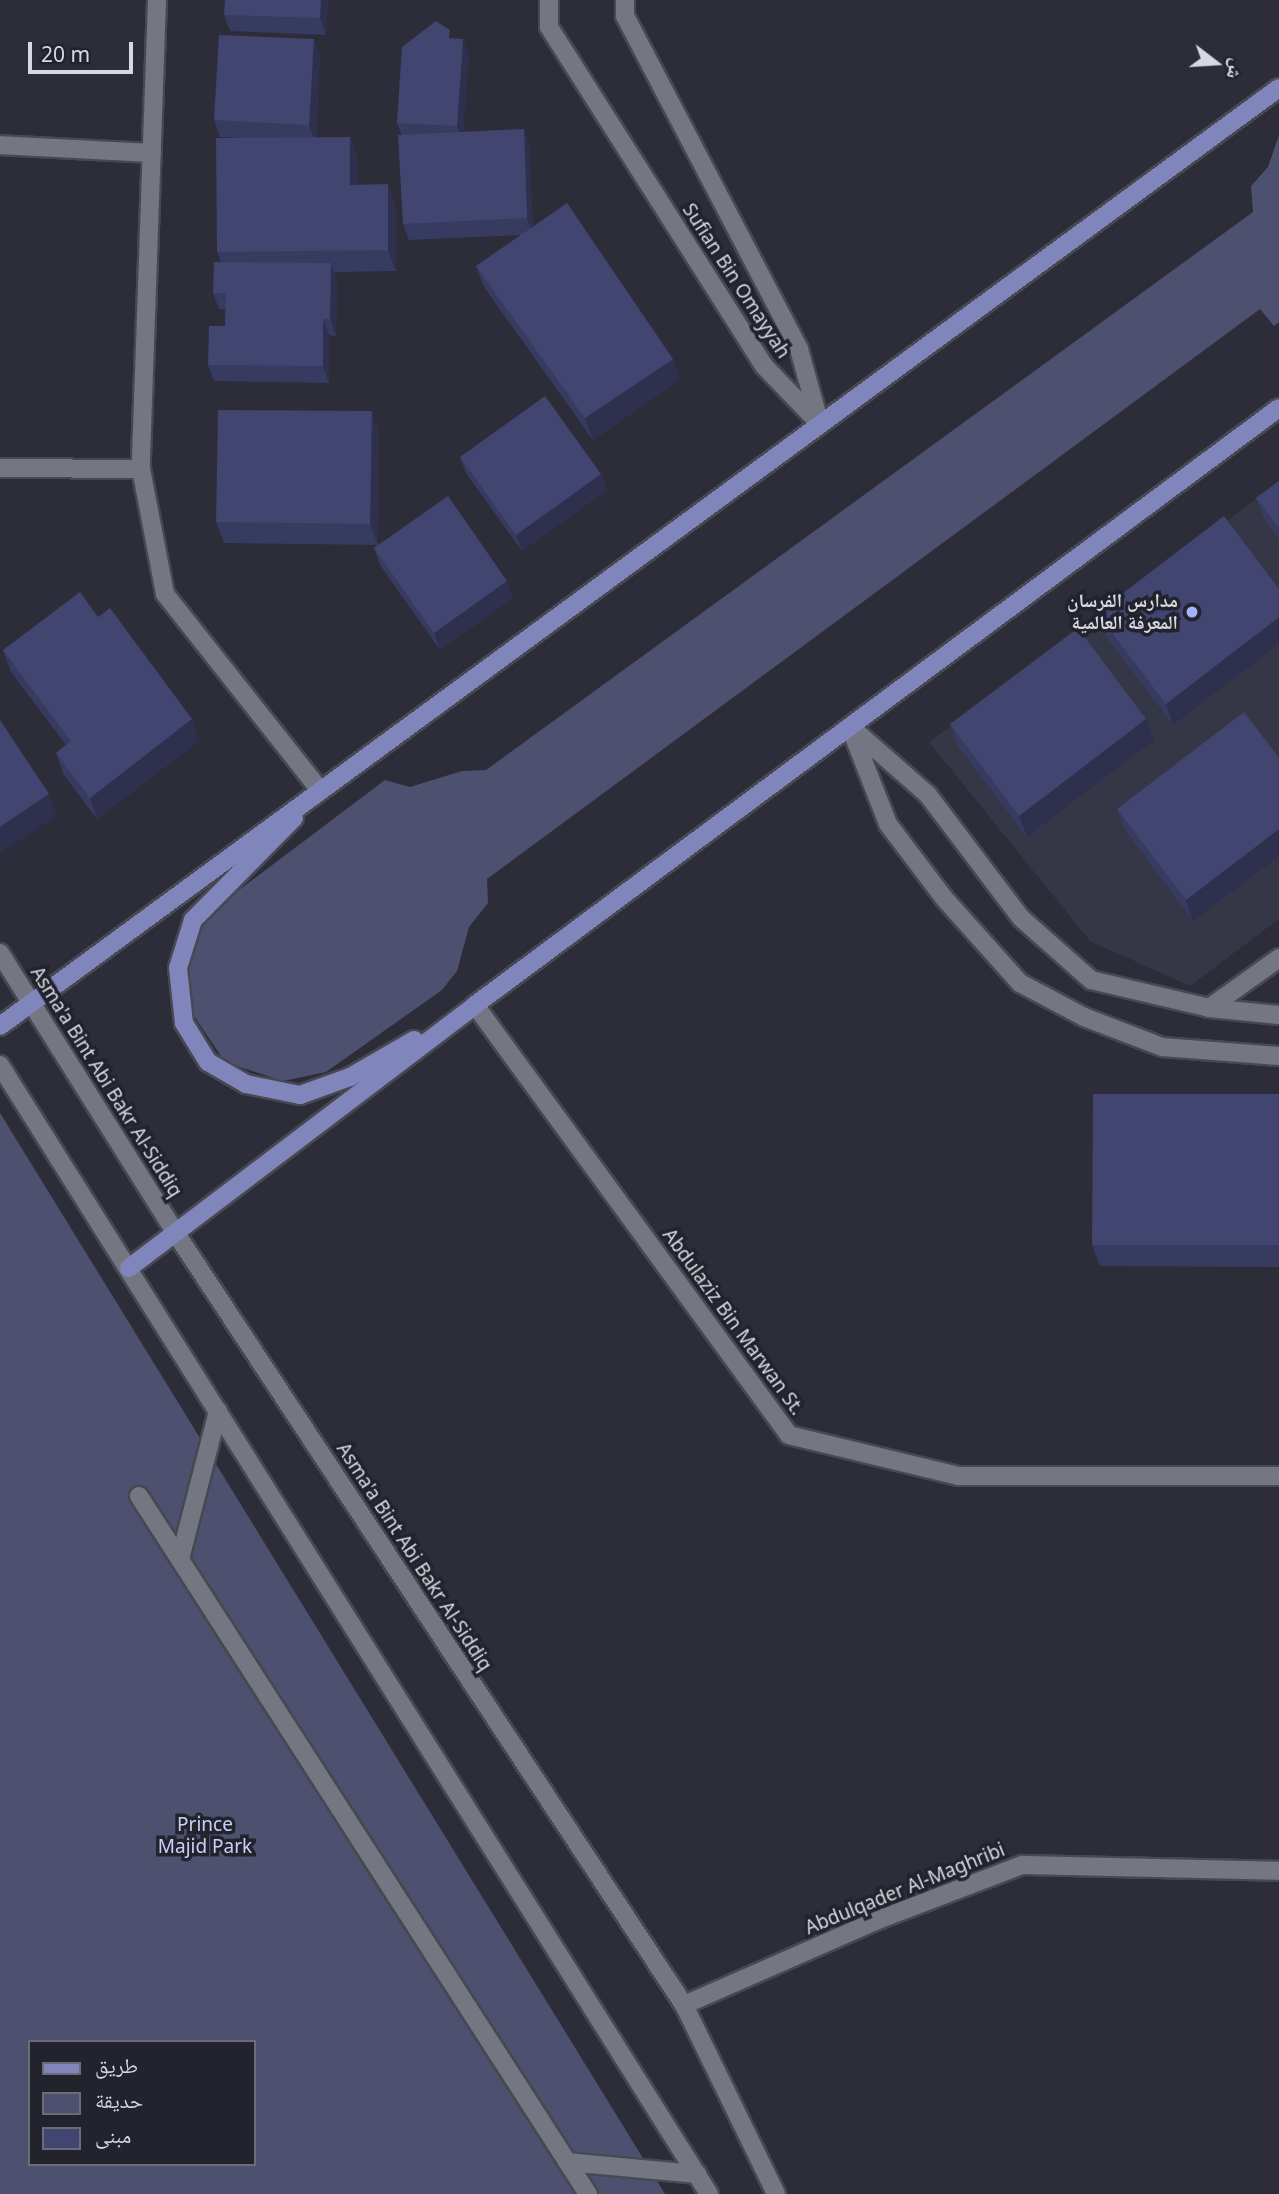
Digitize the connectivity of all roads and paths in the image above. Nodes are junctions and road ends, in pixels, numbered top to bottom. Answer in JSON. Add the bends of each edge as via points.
{"nodes":[{"id":1,"x":157,"y":0,"type":"edge"},
{"id":2,"x":549,"y":0,"type":"edge"},
{"id":3,"x":625,"y":0,"type":"edge"},
{"id":4,"x":1279,"y":88,"type":"edge"},
{"id":5,"x":0,"y":145,"type":"edge"},
{"id":6,"x":152,"y":153,"type":"junction"},
{"id":7,"x":1279,"y":408,"type":"edge"},
{"id":8,"x":820,"y":424,"type":"junction"},
{"id":9,"x":0,"y":468,"type":"edge"},
{"id":10,"x":141,"y":469,"type":"junction"},
{"id":11,"x":850,"y":727,"type":"junction"},
{"id":12,"x":319,"y":789,"type":"junction"},
{"id":13,"x":0,"y":953,"type":"edge"},
{"id":14,"x":1279,"y":958,"type":"edge"},
{"id":15,"x":33,"y":1003,"type":"junction"},
{"id":16,"x":475,"y":1005,"type":"junction"},
{"id":17,"x":1209,"y":1008,"type":"junction"},
{"id":18,"x":1279,"y":1015,"type":"edge"},
{"id":19,"x":0,"y":1026,"type":"edge"},
{"id":20,"x":1279,"y":1056,"type":"edge"},
{"id":21,"x":0,"y":1065,"type":"edge"},
{"id":22,"x":177,"y":1235,"type":"junction"},
{"id":23,"x":129,"y":1268,"type":"junction"},
{"id":24,"x":218,"y":1410,"type":"junction"},
{"id":25,"x":1279,"y":1476,"type":"edge"},
{"id":26,"x":139,"y":1496,"type":"dead end"},
{"id":27,"x":180,"y":1559,"type":"junction"},
{"id":28,"x":1279,"y":1871,"type":"edge"},
{"id":29,"x":684,"y":2005,"type":"junction"},
{"id":30,"x":567,"y":2161,"type":"junction"},
{"id":31,"x":696,"y":2174,"type":"junction"},
{"id":32,"x":588,"y":2194,"type":"edge"},
{"id":33,"x":709,"y":2194,"type":"edge"},
{"id":34,"x":776,"y":2194,"type":"edge"}],
"edges":[{"from":1,"to":6,"type":"street"},
{"from":2,"to":8,"type":"street","name":"Sufian Bin Omayyah","via":[[549,27],[756,355]]},
{"from":3,"to":8,"type":"street","name":"Sufian Bin Omayyah","via":[[625,16],[799,349]]},
{"from":4,"to":8,"type":"main road"},
{"from":5,"to":6,"type":"street"},
{"from":6,"to":10,"type":"street"},
{"from":7,"to":11,"type":"main road"},
{"from":8,"to":12,"type":"main road"},
{"from":9,"to":10,"type":"street"},
{"from":10,"to":12,"type":"street","via":[[165,594]]},
{"from":11,"to":16,"type":"main road"},
{"from":11,"to":17,"type":"street","via":[[928,795],[1021,918],[1091,980]]},
{"from":11,"to":20,"type":"street","via":[[888,824],[944,898],[1020,984],[1084,1017],[1163,1047]]},
{"from":12,"to":15,"type":"main road"},
{"from":12,"to":16,"type":"main road","via":[[265,850],[193,919],[178,968],[184,1023],[208,1062],[246,1084],[300,1095],[350,1077]]},
{"from":13,"to":15,"type":"street","name":"Asma'a Bint Abi Bakr Al-Siddiq"},
{"from":14,"to":17,"type":"street"},
{"from":15,"to":19,"type":"main road"},
{"from":15,"to":22,"type":"street","name":"Asma'a Bint Abi Bakr Al-Siddiq"},
{"from":16,"to":22,"type":"main road"},
{"from":16,"to":25,"type":"street","name":"Abdulaziz Bin Marwan St.","via":[[789,1435],[958,1476]]},
{"from":17,"to":18,"type":"street"},
{"from":21,"to":23,"type":"street"},
{"from":22,"to":23,"type":"main road"},
{"from":22,"to":29,"type":"street","name":"Asma'a Bint Abi Bakr Al-Siddiq"},
{"from":23,"to":24,"type":"street"},
{"from":24,"to":27,"type":"street"},
{"from":24,"to":31,"type":"street"},
{"from":26,"to":27,"type":"street"},
{"from":27,"to":30,"type":"street"},
{"from":28,"to":29,"type":"street","name":"Abdulqader Al-Maghribi","via":[[1022,1865],[878,1920]]},
{"from":29,"to":34,"type":"street","name":"Asma'a Bint Abi Bakr Al-Siddiq"},
{"from":30,"to":31,"type":"street"},
{"from":30,"to":32,"type":"street"},
{"from":31,"to":33,"type":"street"}]}
